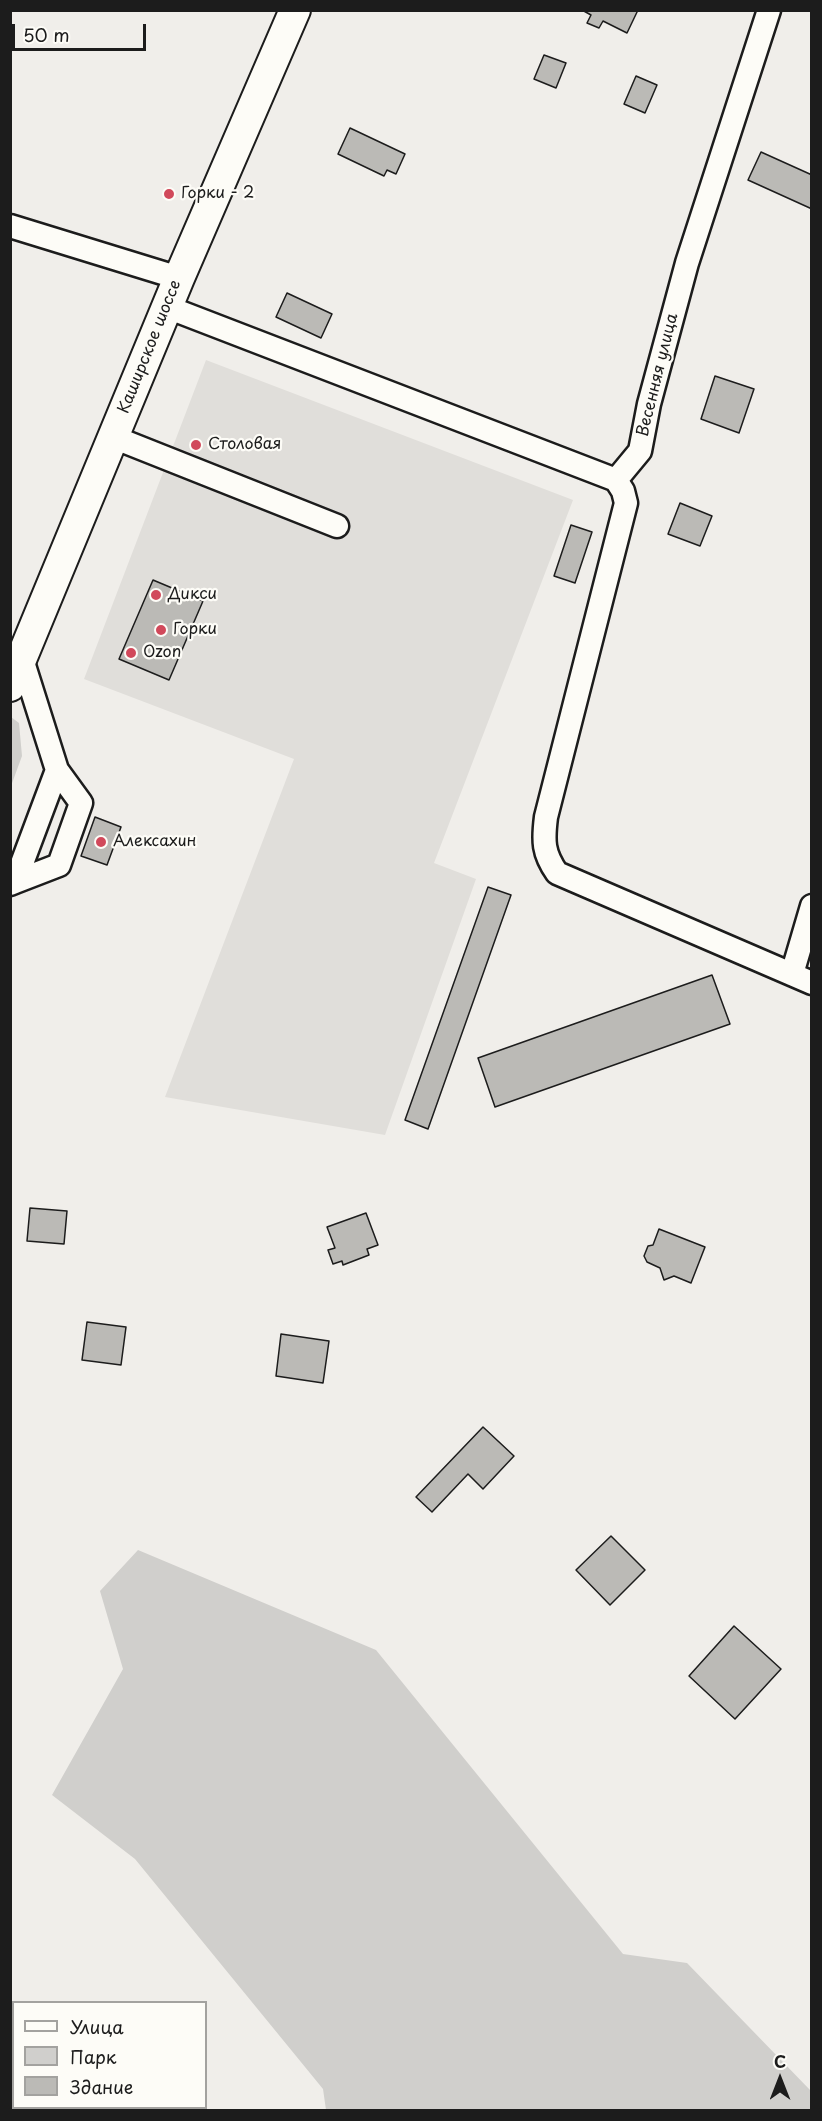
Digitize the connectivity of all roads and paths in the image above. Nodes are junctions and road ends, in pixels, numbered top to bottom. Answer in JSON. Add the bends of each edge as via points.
{"nodes":[{"id":1,"x":295,"y":10,"type":"edge"},
{"id":2,"x":769,"y":10,"type":"edge"},
{"id":3,"x":10,"y":226,"type":"edge"},
{"id":4,"x":179,"y":278,"type":"junction"},
{"id":5,"x":166,"y":308,"type":"junction"},
{"id":6,"x":113,"y":437,"type":"junction"},
{"id":7,"x":616,"y":480,"type":"junction"},
{"id":8,"x":337,"y":526,"type":"dead end"},
{"id":9,"x":16,"y":672,"type":"edge"},
{"id":10,"x":57,"y":770,"type":"junction"},
{"id":11,"x":13,"y":883,"type":"edge"},
{"id":12,"x":812,"y":906,"type":"edge"},
{"id":13,"x":802,"y":979,"type":"edge"}],
"edges":[{"from":1,"to":4,"type":"main road","name":"Каширское шоссе"},
{"from":2,"to":7,"type":"street","name":"Весенняя улица","via":[[687,263],[639,451]]},
{"from":3,"to":4,"type":"street"},
{"from":4,"to":5,"type":"main road","name":"Каширское шоссе"},
{"from":5,"to":6,"type":"main road","name":"Каширское шоссе"},
{"from":5,"to":7,"type":"street"},
{"from":6,"to":8,"type":"street"},
{"from":6,"to":9,"type":"main road","name":"Каширское шоссе"},
{"from":7,"to":13,"type":"street","via":[[626,503],[546,816],[543,840],[548,860],[557,873]]},
{"from":9,"to":10,"type":"street"},
{"from":10,"to":11,"type":"street"},
{"from":10,"to":11,"type":"street","via":[[81,803],[59,865]]},
{"from":12,"to":13,"type":"street"}]}
